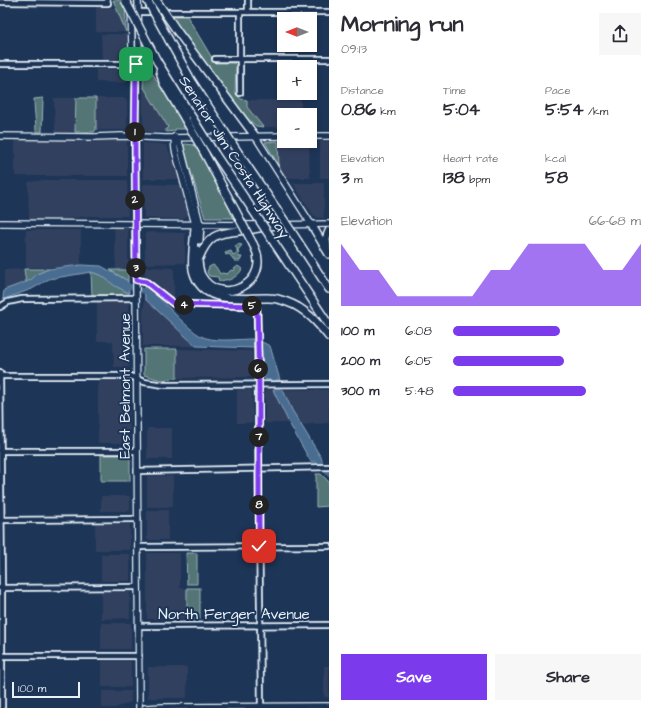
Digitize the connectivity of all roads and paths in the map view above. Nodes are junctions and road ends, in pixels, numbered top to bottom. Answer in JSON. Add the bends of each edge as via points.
{"nodes":[{"id":1,"x":125,"y":0,"type":"edge"},
{"id":2,"x":131,"y":0,"type":"edge"},
{"id":3,"x":138,"y":0,"type":"edge"},
{"id":4,"x":147,"y":0,"type":"edge"},
{"id":5,"x":156,"y":0,"type":"edge"},
{"id":6,"x":248,"y":0,"type":"edge"},
{"id":7,"x":107,"y":1,"type":"edge"},
{"id":8,"x":0,"y":2,"type":"edge"},
{"id":9,"x":139,"y":12,"type":"junction"},
{"id":10,"x":240,"y":12,"type":"junction"},
{"id":11,"x":248,"y":12,"type":"junction"},
{"id":12,"x":329,"y":12,"type":"edge"},
{"id":13,"x":215,"y":59,"type":"dead end"},
{"id":14,"x":240,"y":59,"type":"junction"},
{"id":15,"x":329,"y":59,"type":"edge"},
{"id":16,"x":0,"y":64,"type":"edge"},
{"id":17,"x":136,"y":64,"type":"junction"},
{"id":18,"x":240,"y":93,"type":"dead end"},
{"id":19,"x":189,"y":119,"type":"junction"},
{"id":20,"x":0,"y":136,"type":"edge"},
{"id":21,"x":255,"y":136,"type":"junction"},
{"id":22,"x":277,"y":136,"type":"edge"},
{"id":23,"x":317,"y":136,"type":"edge"},
{"id":24,"x":329,"y":136,"type":"edge"},
{"id":25,"x":135,"y":137,"type":"junction"},
{"id":26,"x":174,"y":137,"type":"junction"},
{"id":27,"x":0,"y":223,"type":"edge"},
{"id":28,"x":197,"y":224,"type":"junction"},
{"id":29,"x":311,"y":224,"type":"junction"},
{"id":30,"x":329,"y":224,"type":"edge"},
{"id":31,"x":135,"y":225,"type":"junction"},
{"id":32,"x":276,"y":225,"type":"junction"},
{"id":33,"x":329,"y":231,"type":"edge"},
{"id":34,"x":328,"y":253,"type":"edge"},
{"id":35,"x":198,"y":260,"type":"junction"},
{"id":36,"x":136,"y":282,"type":"junction"},
{"id":37,"x":329,"y":289,"type":"edge"},
{"id":38,"x":136,"y":297,"type":"junction"},
{"id":39,"x":0,"y":307,"type":"edge"},
{"id":40,"x":329,"y":325,"type":"edge"},
{"id":41,"x":329,"y":338,"type":"edge"},
{"id":42,"x":0,"y":374,"type":"edge"},
{"id":43,"x":137,"y":380,"type":"junction"},
{"id":44,"x":259,"y":384,"type":"junction"},
{"id":45,"x":329,"y":384,"type":"edge"},
{"id":46,"x":0,"y":451,"type":"edge"},
{"id":47,"x":137,"y":451,"type":"junction"},
{"id":48,"x":328,"y":467,"type":"edge"},
{"id":49,"x":259,"y":468,"type":"junction"},
{"id":50,"x":138,"y":471,"type":"junction"},
{"id":51,"x":138,"y":519,"type":"junction"},
{"id":52,"x":1,"y":520,"type":"edge"},
{"id":53,"x":259,"y":546,"type":"junction"},
{"id":54,"x":329,"y":546,"type":"edge"},
{"id":55,"x":138,"y":547,"type":"junction"},
{"id":56,"x":138,"y":587,"type":"junction"},
{"id":57,"x":1,"y":588,"type":"edge"},
{"id":58,"x":329,"y":625,"type":"edge"},
{"id":59,"x":138,"y":626,"type":"junction"},
{"id":60,"x":261,"y":626,"type":"junction"},
{"id":61,"x":1,"y":656,"type":"edge"},
{"id":62,"x":139,"y":656,"type":"junction"},
{"id":63,"x":329,"y":706,"type":"edge"},
{"id":64,"x":261,"y":707,"type":"edge"},
{"id":65,"x":2,"y":708,"type":"edge"},
{"id":66,"x":139,"y":708,"type":"edge"},
{"id":67,"x":145,"y":708,"type":"edge"}],
"edges":[{"from":1,"to":19,"type":"highway","name":"Senator Jim Costa Highway","bridge":true},
{"from":2,"to":17,"type":"main road","name":"East Belmont Avenue","via":[[132,52]]},
{"from":3,"to":9,"type":"main road","name":"East Belmont Avenue"},
{"from":4,"to":37,"type":"highway","name":"Senator Jim Costa Highway","bridge":true,"via":[[191,80]]},
{"from":5,"to":21,"type":"highway","bridge":true},
{"from":6,"to":11,"type":"street"},
{"from":7,"to":8,"type":"street"},
{"from":9,"to":10,"type":"street"},
{"from":9,"to":17,"type":"main road","name":"East Belmont Avenue","via":[[140,52]]},
{"from":10,"to":11,"type":"street"},
{"from":10,"to":14,"type":"street"},
{"from":11,"to":12,"type":"street"},
{"from":13,"to":14,"type":"street"},
{"from":14,"to":15,"type":"street"},
{"from":14,"to":18,"type":"street"},
{"from":16,"to":17,"type":"street"},
{"from":17,"to":25,"type":"main road","name":"East Belmont Avenue"},
{"from":19,"to":35,"type":"highway","bridge":true,"via":[[256,249],[259,260],[255,275],[248,284],[239,289],[227,290],[209,284],[199,270]]},
{"from":19,"to":40,"type":"highway","name":"Senator Jim Costa Highway","bridge":true},
{"from":20,"to":25,"type":"main road"},
{"from":21,"to":22,"type":"main road"},
{"from":21,"to":26,"type":"main road"},
{"from":21,"to":29,"type":"main road"},
{"from":23,"to":24,"type":"main road"},
{"from":25,"to":26,"type":"main road"},
{"from":25,"to":31,"type":"main road","name":"East Belmont Avenue"},
{"from":26,"to":28,"type":"main road","via":[[180,145]]},
{"from":27,"to":31,"type":"main road"},
{"from":28,"to":31,"type":"main road"},
{"from":28,"to":32,"type":"main road"},
{"from":28,"to":35,"type":"highway"},
{"from":28,"to":41,"type":"highway","via":[[193,270],[199,283],[206,290],[223,298],[270,298],[291,304],[310,315]]},
{"from":29,"to":30,"type":"main road"},
{"from":29,"to":32,"type":"main road"},
{"from":29,"to":34,"type":"highway"},
{"from":31,"to":36,"type":"main road","name":"East Belmont Avenue"},
{"from":32,"to":35,"type":"highway","via":[[214,236],[204,246]]},
{"from":33,"to":34,"type":"highway","via":[[326,239]]},
{"from":36,"to":38,"type":"main road","name":"East Belmont Avenue"},
{"from":36,"to":44,"type":"street","via":[[146,282],[174,304],[257,306]]},
{"from":38,"to":39,"type":"street","via":[[22,299]]},
{"from":38,"to":43,"type":"main road","name":"East Belmont Avenue"},
{"from":42,"to":43,"type":"street","via":[[130,376]]},
{"from":42,"to":46,"type":"street"},
{"from":43,"to":44,"type":"street","via":[[164,385]]},
{"from":43,"to":47,"type":"main road","name":"East Belmont Avenue"},
{"from":44,"to":45,"type":"street"},
{"from":44,"to":49,"type":"street"},
{"from":46,"to":47,"type":"street"},
{"from":46,"to":52,"type":"street"},
{"from":47,"to":50,"type":"main road","name":"East Belmont Avenue"},
{"from":48,"to":49,"type":"street"},
{"from":49,"to":50,"type":"street"},
{"from":49,"to":53,"type":"street"},
{"from":50,"to":51,"type":"main road","name":"East Belmont Avenue"},
{"from":51,"to":52,"type":"street"},
{"from":51,"to":55,"type":"main road","name":"East Belmont Avenue"},
{"from":52,"to":57,"type":"street"},
{"from":53,"to":54,"type":"street"},
{"from":53,"to":55,"type":"street"},
{"from":53,"to":60,"type":"street"},
{"from":55,"to":56,"type":"main road","name":"East Belmont Avenue"},
{"from":56,"to":57,"type":"street"},
{"from":56,"to":59,"type":"main road","name":"East Belmont Avenue"},
{"from":57,"to":61,"type":"street"},
{"from":58,"to":60,"type":"street","name":"North Ferger Avenue"},
{"from":59,"to":60,"type":"street","name":"North Ferger Avenue"},
{"from":59,"to":62,"type":"main road","name":"East Belmont Avenue"},
{"from":60,"to":64,"type":"street"},
{"from":61,"to":62,"type":"street"},
{"from":61,"to":65,"type":"street"},
{"from":62,"to":66,"type":"main road","name":"East Belmont Avenue"},
{"from":63,"to":64,"type":"main road"},
{"from":64,"to":67,"type":"main road"}]}
